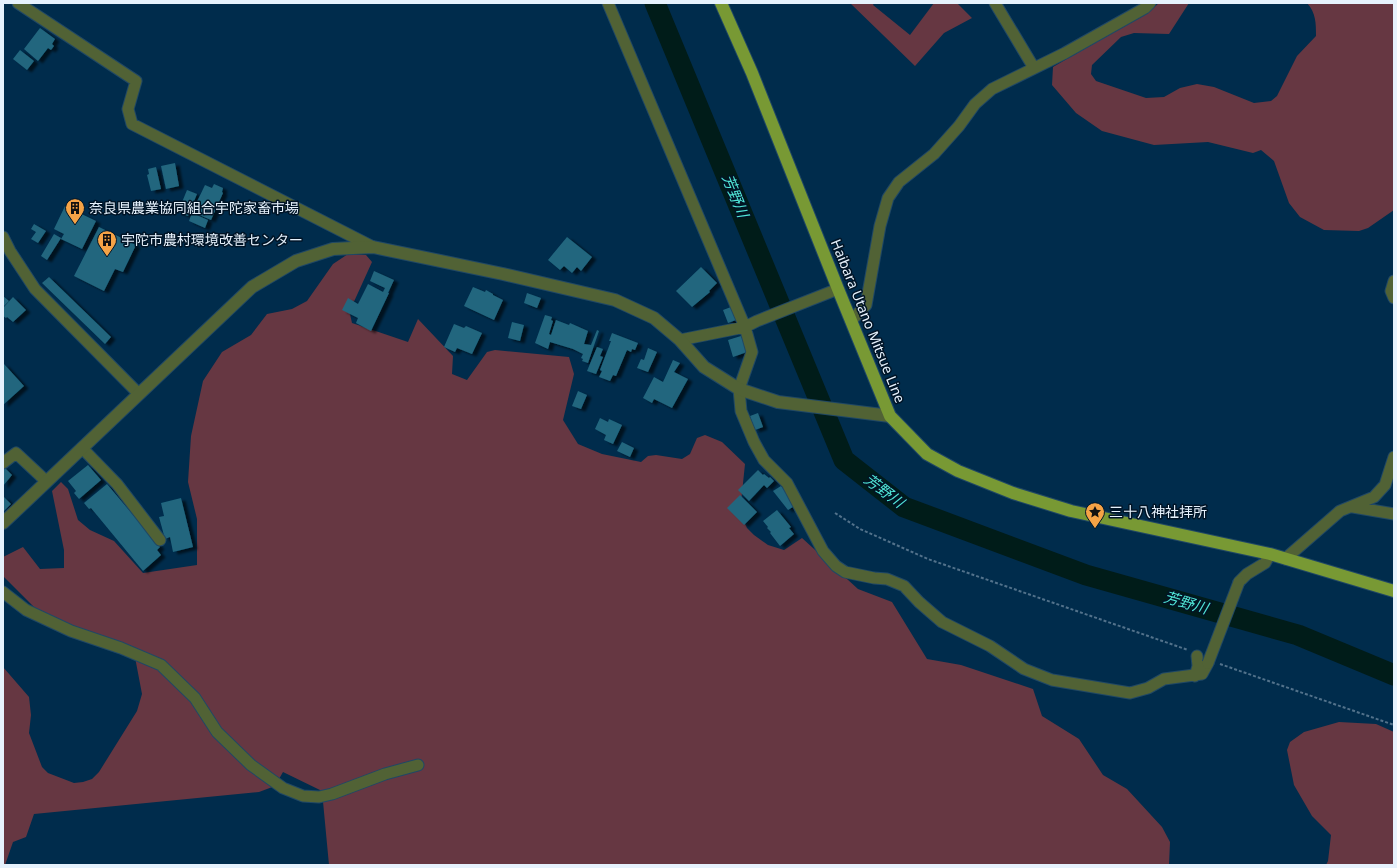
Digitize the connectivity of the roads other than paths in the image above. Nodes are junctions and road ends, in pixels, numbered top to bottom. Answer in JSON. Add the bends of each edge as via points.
{"nodes":[{"id":1,"x":18,"y":3,"type":"edge"},
{"id":2,"x":608,"y":3,"type":"edge"},
{"id":3,"x":721,"y":3,"type":"edge"},
{"id":4,"x":995,"y":3,"type":"edge"},
{"id":5,"x":1150,"y":3,"type":"edge"},
{"id":6,"x":1034,"y":68,"type":"junction"},
{"id":7,"x":3,"y":237,"type":"edge"},
{"id":8,"x":373,"y":247,"type":"junction"},
{"id":9,"x":1394,"y":281,"type":"edge"},
{"id":10,"x":834,"y":291,"type":"junction"},
{"id":11,"x":1394,"y":298,"type":"edge"},
{"id":12,"x":851,"y":321,"type":"junction"},
{"id":13,"x":745,"y":327,"type":"junction"},
{"id":14,"x":680,"y":340,"type":"junction"},
{"id":15,"x":738,"y":389,"type":"junction"},
{"id":16,"x":139,"y":394,"type":"junction"},
{"id":17,"x":886,"y":415,"type":"junction"},
{"id":18,"x":82,"y":448,"type":"junction"},
{"id":19,"x":1394,"y":457,"type":"edge"},
{"id":20,"x":3,"y":463,"type":"edge"},
{"id":21,"x":46,"y":481,"type":"junction"},
{"id":22,"x":1352,"y":507,"type":"junction"},
{"id":23,"x":1394,"y":514,"type":"edge"},
{"id":24,"x":3,"y":522,"type":"edge"},
{"id":25,"x":160,"y":540,"type":"dead end"},
{"id":26,"x":1270,"y":554,"type":"junction"},
{"id":27,"x":1285,"y":558,"type":"junction"},
{"id":28,"x":1394,"y":591,"type":"edge"},
{"id":29,"x":3,"y":592,"type":"edge"},
{"id":30,"x":1197,"y":656,"type":"road end"},
{"id":31,"x":1195,"y":676,"type":"junction"},
{"id":32,"x":418,"y":765,"type":"dead end"}],
"edges":[{"from":1,"to":8,"type":"street","via":[[136,81],[128,109],[132,124]]},
{"from":2,"to":13,"type":"street"},
{"from":3,"to":10,"type":"main road","name":"Haibara Utano Mitsue Line","via":[[752,73]]},
{"from":4,"to":6,"type":"street"},
{"from":5,"to":6,"type":"street","via":[[1066,53]]},
{"from":6,"to":12,"type":"street","via":[[992,89],[934,154],[898,182],[888,198],[880,226],[866,305]]},
{"from":7,"to":16,"type":"street","via":[[35,289]]},
{"from":8,"to":14,"type":"street","via":[[615,300],[654,318]]},
{"from":8,"to":16,"type":"street","via":[[333,249],[310,256],[252,287]]},
{"from":9,"to":11,"type":"street","via":[[1391,291]]},
{"from":10,"to":12,"type":"main road","name":"Haibara Utano Mitsue Line"},
{"from":10,"to":13,"type":"street"},
{"from":12,"to":17,"type":"main road","name":"Haibara Utano Mitsue Line"},
{"from":13,"to":14,"type":"street"},
{"from":13,"to":15,"type":"street","via":[[752,352]]},
{"from":14,"to":15,"type":"street","via":[[704,367]]},
{"from":15,"to":17,"type":"street","via":[[778,402]]},
{"from":15,"to":31,"type":"street","via":[[741,411],[764,460],[787,483],[822,551],[845,572],[887,579],[904,586],[942,622],[990,646],[1024,669],[1052,680],[1130,693],[1148,688],[1164,679]]},
{"from":16,"to":18,"type":"street"},
{"from":17,"to":26,"type":"main road","name":"Haibara Utano Mitsue Line","via":[[927,454],[958,471],[1013,493],[1071,511]]},
{"from":18,"to":21,"type":"street"},
{"from":18,"to":25,"type":"street","via":[[118,484]]},
{"from":19,"to":22,"type":"street","via":[[1385,485],[1374,498]]},
{"from":20,"to":21,"type":"street","via":[[16,453]]},
{"from":21,"to":24,"type":"street"},
{"from":22,"to":23,"type":"street"},
{"from":22,"to":27,"type":"street","via":[[1340,512]]},
{"from":26,"to":27,"type":"main road","name":"Haibara Utano Mitsue Line"},
{"from":26,"to":31,"type":"street","bridge":true,"via":[[1265,563],[1239,582],[1213,663],[1202,674]]},
{"from":27,"to":28,"type":"main road","name":"Haibara Utano Mitsue Line"},
{"from":29,"to":32,"type":"street","via":[[26,610],[71,631],[161,665],[195,698],[218,732],[251,765],[283,788],[303,796],[319,797]]},
{"from":30,"to":31,"type":"street"}]}
